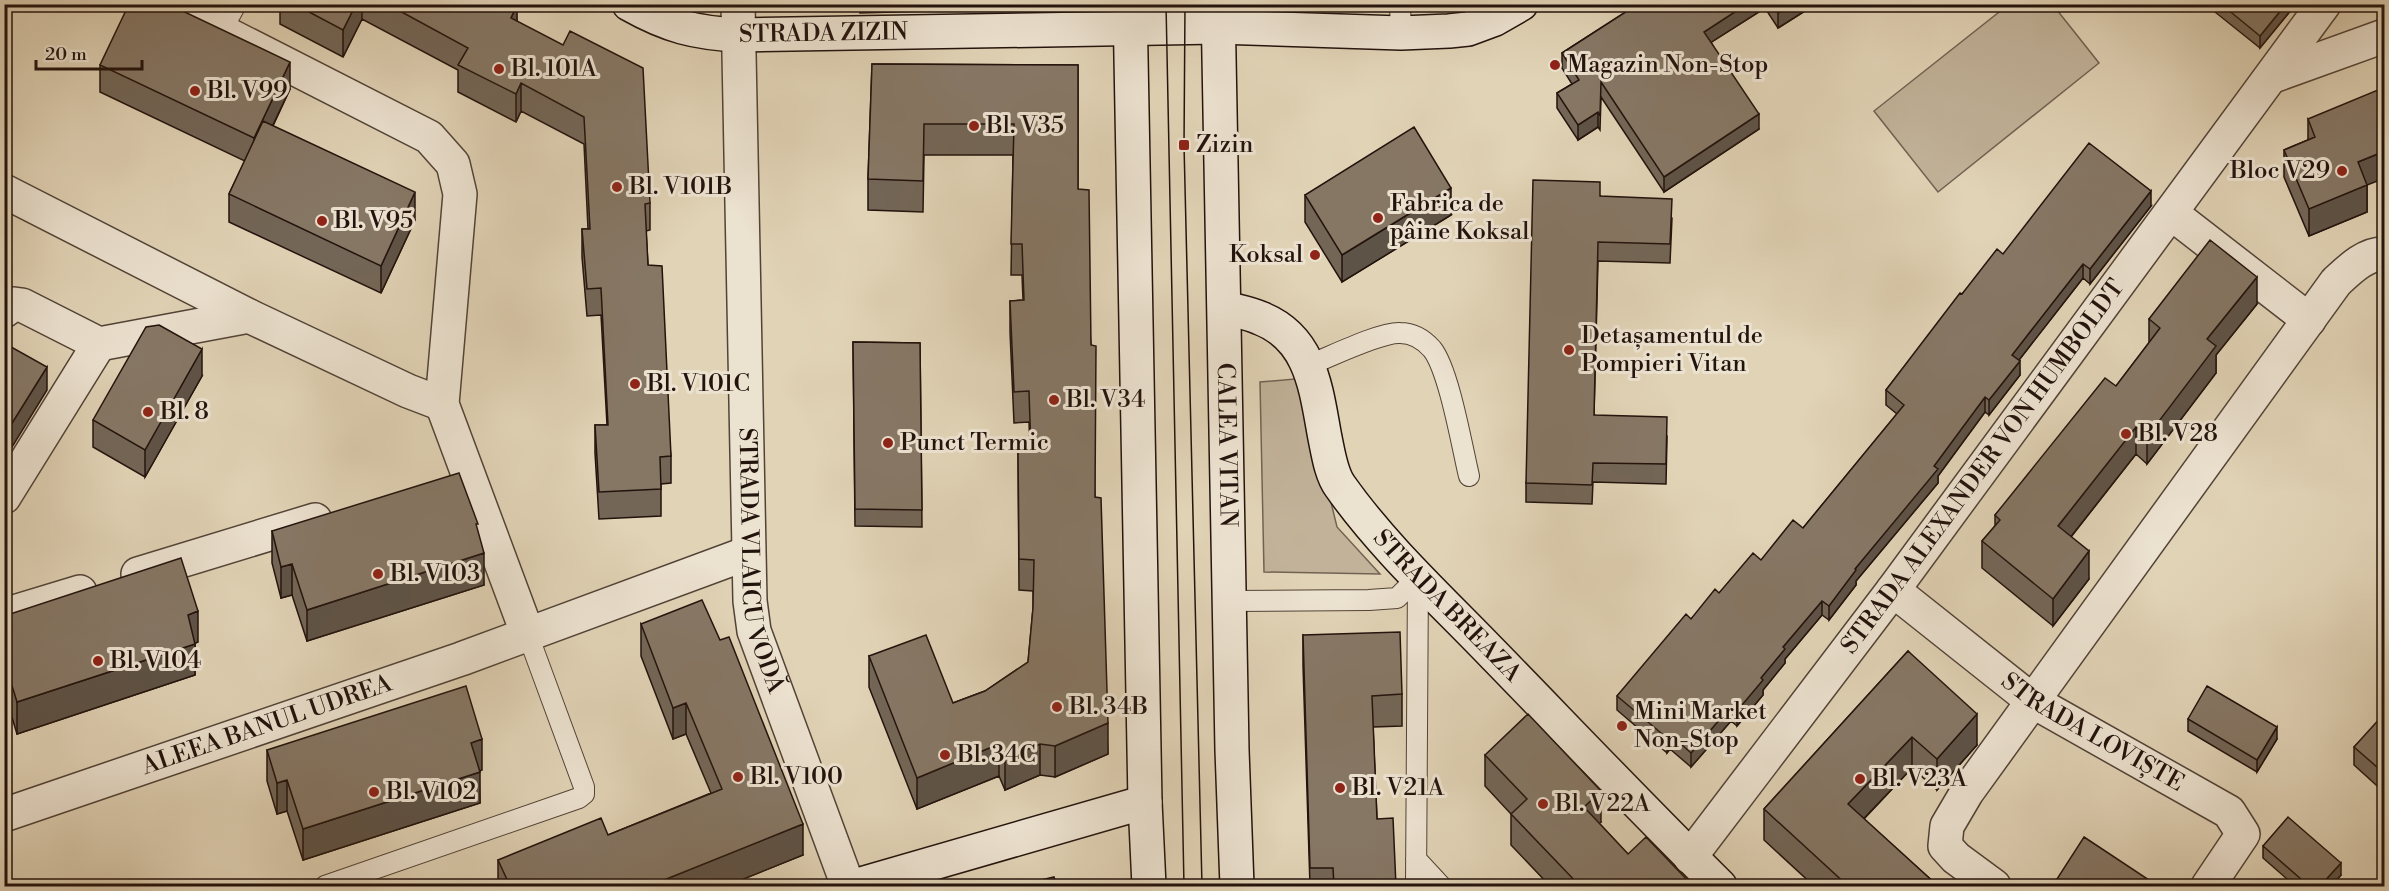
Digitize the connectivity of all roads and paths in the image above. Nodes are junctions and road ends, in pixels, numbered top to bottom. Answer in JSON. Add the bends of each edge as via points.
{"nodes":[{"id":1,"x":168,"y":4,"type":"edge"},
{"id":2,"x":629,"y":4,"type":"edge"},
{"id":3,"x":1521,"y":4,"type":"edge"},
{"id":4,"x":2324,"y":4,"type":"edge"},
{"id":5,"x":1130,"y":16,"type":"edge"},
{"id":6,"x":1218,"y":16,"type":"edge"},
{"id":7,"x":229,"y":17,"type":"edge"},
{"id":8,"x":1401,"y":19,"type":"edge"},
{"id":9,"x":739,"y":20,"type":"edge"},
{"id":10,"x":2385,"y":36,"type":"edge"},
{"id":11,"x":2273,"y":76,"type":"junction"},
{"id":12,"x":4,"y":190,"type":"edge"},
{"id":13,"x":2171,"y":213,"type":"junction"},
{"id":14,"x":2385,"y":254,"type":"edge"},
{"id":15,"x":9,"y":308,"type":"edge"},
{"id":16,"x":1225,"y":308,"type":"junction"},
{"id":17,"x":249,"y":316,"type":"junction"},
{"id":18,"x":2309,"y":320,"type":"junction"},
{"id":19,"x":99,"y":344,"type":"junction"},
{"id":20,"x":1310,"y":365,"type":"junction"},
{"id":21,"x":442,"y":404,"type":"junction"},
{"id":22,"x":1469,"y":476,"type":"dead end"},
{"id":23,"x":4,"y":497,"type":"edge"},
{"id":24,"x":343,"y":511,"type":"edge"},
{"id":25,"x":748,"y":553,"type":"junction"},
{"id":26,"x":1418,"y":577,"type":"junction"},
{"id":27,"x":1893,"y":590,"type":"junction"},
{"id":28,"x":1230,"y":601,"type":"junction"},
{"id":29,"x":4,"y":615,"type":"edge"},
{"id":30,"x":528,"y":635,"type":"junction"},
{"id":31,"x":2034,"y":702,"type":"junction"},
{"id":32,"x":1145,"y":802,"type":"junction"},
{"id":33,"x":4,"y":815,"type":"edge"},
{"id":34,"x":1690,"y":857,"type":"junction"},
{"id":35,"x":1416,"y":859,"type":"junction"},
{"id":36,"x":325,"y":886,"type":"edge"},
{"id":37,"x":848,"y":886,"type":"edge"},
{"id":38,"x":854,"y":886,"type":"edge"},
{"id":39,"x":1149,"y":886,"type":"edge"},
{"id":40,"x":1237,"y":886,"type":"edge"},
{"id":41,"x":1416,"y":886,"type":"edge"},
{"id":42,"x":1441,"y":886,"type":"edge"},
{"id":43,"x":1720,"y":886,"type":"edge"},
{"id":44,"x":1994,"y":886,"type":"edge"},
{"id":45,"x":2208,"y":886,"type":"edge"}],
"edges":[{"from":1,"to":7,"type":"street"},
{"from":2,"to":9,"type":"street","name":"STRADA ZIZIN","via":[[678,27],[709,34]]},
{"from":3,"to":8,"type":"street","name":"STRADA ZIZIN","via":[[1468,29]]},
{"from":4,"to":11,"type":"street","name":"STRADA ALEXANDER VON HUMBOLDT"},
{"from":5,"to":6,"type":"street","name":"STRADA ZIZIN"},
{"from":5,"to":9,"type":"street","name":"STRADA ZIZIN"},
{"from":5,"to":32,"type":"street"},
{"from":6,"to":8,"type":"street","name":"STRADA ZIZIN"},
{"from":6,"to":16,"type":"street","name":"CALEA VITAN"},
{"from":7,"to":21,"type":"street","via":[[429,136],[453,164],[460,194]]},
{"from":9,"to":25,"type":"street","name":"STRADA VLAICU VODĂ"},
{"from":10,"to":11,"type":"street"},
{"from":11,"to":13,"type":"street","name":"STRADA ALEXANDER VON HUMBOLDT"},
{"from":12,"to":17,"type":"street"},
{"from":13,"to":18,"type":"street"},
{"from":13,"to":27,"type":"street","name":"STRADA ALEXANDER VON HUMBOLDT"},
{"from":14,"to":18,"type":"street","via":[[2356,264],[2336,282]]},
{"from":15,"to":19,"type":"street","via":[[22,305]]},
{"from":16,"to":20,"type":"street","name":"STRADA BREAZA","via":[[1261,318],[1281,331]]},
{"from":16,"to":28,"type":"street","name":"CALEA VITAN"},
{"from":17,"to":19,"type":"street"},
{"from":17,"to":21,"type":"street"},
{"from":18,"to":31,"type":"street"},
{"from":19,"to":23,"type":"street"},
{"from":20,"to":22,"type":"lane","via":[[1399,332],[1417,336],[1433,350],[1446,380]]},
{"from":20,"to":26,"type":"street","name":"STRADA BREAZA","via":[[1337,483]]},
{"from":21,"to":30,"type":"street","via":[[456,477]]},
{"from":24,"to":29,"type":"street"},
{"from":25,"to":30,"type":"street","name":"ALEEA BANUL UDREA"},
{"from":25,"to":37,"type":"street","name":"STRADA VLAICU VODĂ","via":[[754,631]]},
{"from":26,"to":28,"type":"lane","via":[[1397,598]]},
{"from":26,"to":34,"type":"street","name":"STRADA BREAZA"},
{"from":26,"to":35,"type":"lane"},
{"from":27,"to":31,"type":"street","name":"STRADA LOVIȘTE"},
{"from":27,"to":34,"type":"street","name":"STRADA ALEXANDER VON HUMBOLDT"},
{"from":28,"to":40,"type":"street","name":"CALEA VITAN"},
{"from":30,"to":33,"type":"street","name":"ALEEA BANUL UDREA"},
{"from":30,"to":36,"type":"lane","via":[[584,794]]},
{"from":31,"to":44,"type":"street","via":[[1967,792],[1947,826],[1945,846]]},
{"from":31,"to":45,"type":"street","name":"STRADA LOVIȘTE","via":[[2229,812],[2243,834]]},
{"from":32,"to":38,"type":"street"},
{"from":32,"to":39,"type":"street"},
{"from":34,"to":43,"type":"street","name":"STRADA BREAZA"},
{"from":35,"to":41,"type":"lane"},
{"from":35,"to":42,"type":"lane"}]}
